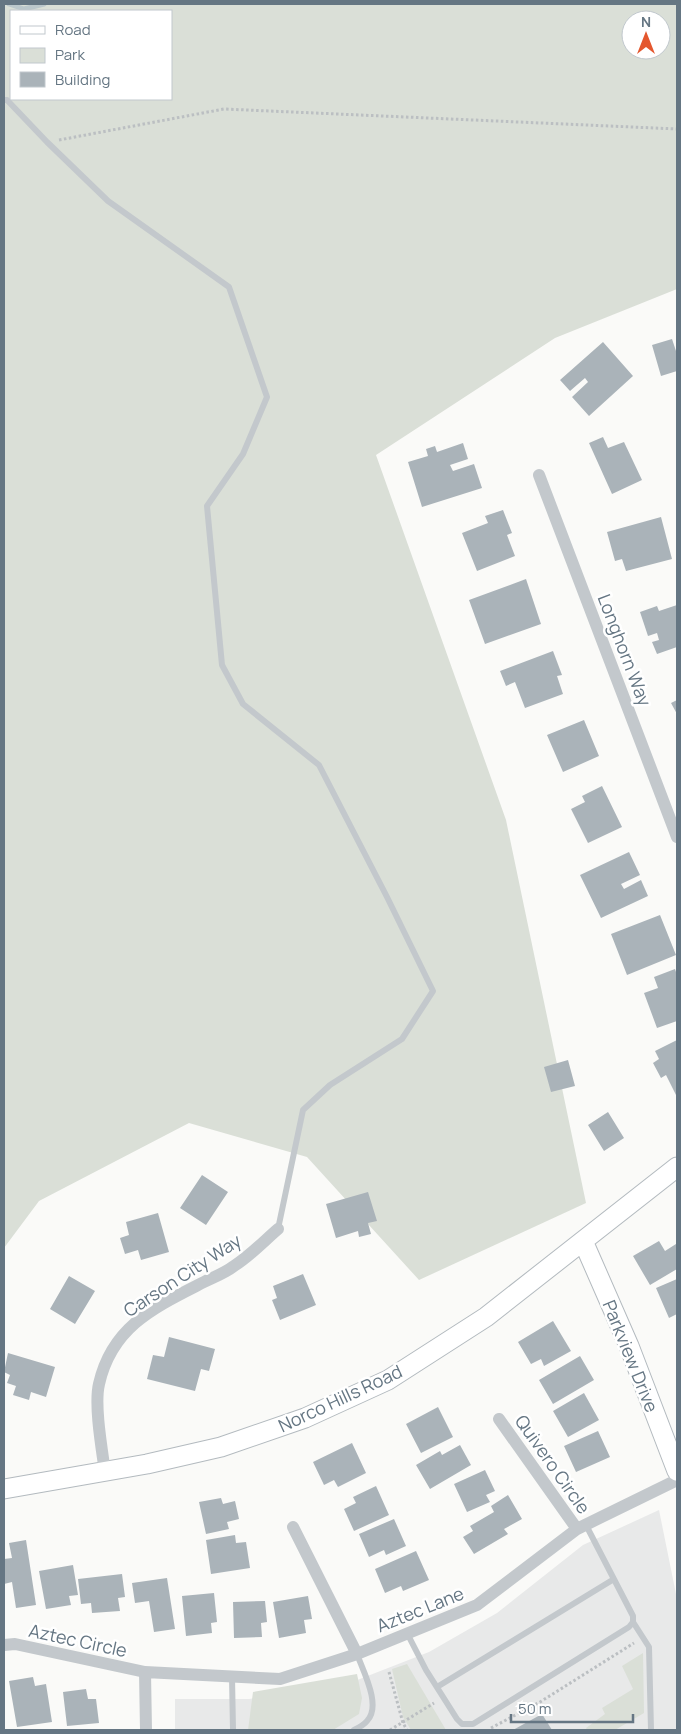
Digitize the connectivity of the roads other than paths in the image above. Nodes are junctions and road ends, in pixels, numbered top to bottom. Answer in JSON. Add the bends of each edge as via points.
{"nodes":[{"id":1,"x":4,"y":100,"type":"edge"},
{"id":2,"x":539,"y":475,"type":"dead end"},
{"id":3,"x":676,"y":831,"type":"edge"},
{"id":4,"x":677,"y":1167,"type":"edge"},
{"id":5,"x":278,"y":1229,"type":"joint"},
{"id":6,"x":583,"y":1241,"type":"junction"},
{"id":7,"x":499,"y":1419,"type":"dead end"},
{"id":8,"x":105,"y":1472,"type":"junction"},
{"id":9,"x":677,"y":1472,"type":"edge"},
{"id":10,"x":677,"y":1480,"type":"edge"},
{"id":11,"x":4,"y":1489,"type":"edge"},
{"id":12,"x":293,"y":1527,"type":"dead end"},
{"id":13,"x":582,"y":1527,"type":"junction"},
{"id":14,"x":614,"y":1578,"type":"junction"},
{"id":15,"x":633,"y":1622,"type":"junction"},
{"id":16,"x":407,"y":1633,"type":"junction"},
{"id":17,"x":4,"y":1646,"type":"edge"},
{"id":18,"x":357,"y":1654,"type":"junction"},
{"id":19,"x":146,"y":1672,"type":"junction"},
{"id":20,"x":232,"y":1677,"type":"junction"},
{"id":21,"x":437,"y":1688,"type":"junction"},
{"id":22,"x":146,"y":1730,"type":"edge"},
{"id":23,"x":232,"y":1730,"type":"edge"},
{"id":24,"x":354,"y":1730,"type":"edge"},
{"id":25,"x":650,"y":1730,"type":"edge"}],
"edges":[{"from":1,"to":5,"type":"lane","via":[[108,201],[229,287],[266,397],[243,454],[207,506],[222,665],[243,704],[319,765],[433,991],[402,1039],[330,1085],[303,1110]]},
{"from":2,"to":3,"type":"street","name":"Longhorn Way"},
{"from":4,"to":6,"type":"street","name":"Norco Hills Road"},
{"from":5,"to":8,"type":"street","name":"Carson City Way","via":[[234,1267],[142,1317],[121,1336],[107,1359],[98,1386]]},
{"from":6,"to":8,"type":"street","name":"Norco Hills Road","via":[[486,1316],[388,1380],[304,1418],[221,1447]]},
{"from":6,"to":9,"type":"street","name":"Parkview Drive"},
{"from":7,"to":13,"type":"street","name":"Quivero Circle"},
{"from":8,"to":11,"type":"street","name":"Norco Hills Road"},
{"from":10,"to":13,"type":"street","name":"Aztec Lane"},
{"from":12,"to":18,"type":"street"},
{"from":13,"to":14,"type":"lane"},
{"from":13,"to":16,"type":"street","name":"Aztec Lane","via":[[477,1604]]},
{"from":14,"to":15,"type":"lane"},
{"from":14,"to":21,"type":"lane"},
{"from":15,"to":21,"type":"lane","via":[[473,1724],[462,1724],[457,1720]]},
{"from":15,"to":25,"type":"lane","via":[[649,1647]]},
{"from":16,"to":18,"type":"street","name":"Aztec Lane"},
{"from":16,"to":21,"type":"lane"},
{"from":17,"to":19,"type":"street","name":"Aztec Circle","via":[[15,1644]]},
{"from":18,"to":20,"type":"street","name":"Aztec Lane","via":[[280,1679]]},
{"from":18,"to":24,"type":"lane","via":[[373,1699],[373,1711],[368,1721]]},
{"from":19,"to":20,"type":"street","name":"Aztec Lane"},
{"from":19,"to":22,"type":"street"},
{"from":20,"to":23,"type":"lane"}]}
